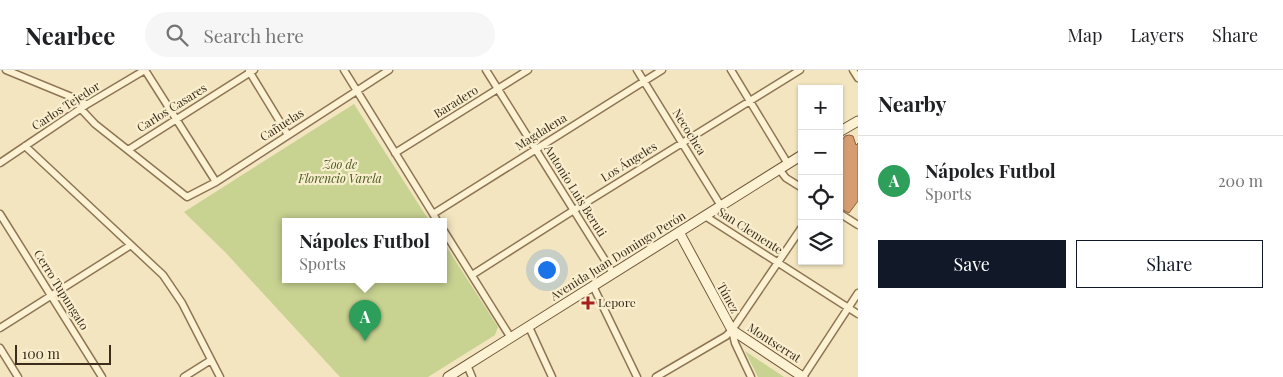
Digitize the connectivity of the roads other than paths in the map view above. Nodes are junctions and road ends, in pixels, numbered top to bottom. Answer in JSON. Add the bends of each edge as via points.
{"nodes":[{"id":1,"x":6,"y":70,"type":"edge"},
{"id":2,"x":145,"y":70,"type":"edge"},
{"id":3,"x":344,"y":70,"type":"edge"},
{"id":4,"x":389,"y":70,"type":"edge"},
{"id":5,"x":486,"y":70,"type":"edge"},
{"id":6,"x":528,"y":70,"type":"edge"},
{"id":7,"x":637,"y":70,"type":"edge"},
{"id":8,"x":662,"y":70,"type":"edge"},
{"id":9,"x":731,"y":70,"type":"edge"},
{"id":10,"x":800,"y":70,"type":"edge"},
{"id":11,"x":853,"y":70,"type":"edge"},
{"id":12,"x":251,"y":71,"type":"edge"},
{"id":13,"x":858,"y":78,"type":"edge"},
{"id":14,"x":644,"y":81,"type":"junction"},
{"id":15,"x":498,"y":89,"type":"junction"},
{"id":16,"x":356,"y":90,"type":"junction"},
{"id":17,"x":750,"y":101,"type":"junction"},
{"id":18,"x":83,"y":107,"type":"junction"},
{"id":19,"x":177,"y":119,"type":"junction"},
{"id":20,"x":856,"y":126,"type":"edge"},
{"id":21,"x":843,"y":131,"type":"edge"},
{"id":22,"x":288,"y":135,"type":"junction"},
{"id":23,"x":683,"y":142,"type":"junction"},
{"id":24,"x":25,"y":146,"type":"junction"},
{"id":25,"x":535,"y":149,"type":"junction"},
{"id":26,"x":128,"y":150,"type":"junction"},
{"id":27,"x":395,"y":153,"type":"junction"},
{"id":28,"x":798,"y":158,"type":"edge"},
{"id":29,"x":0,"y":163,"type":"edge"},
{"id":30,"x":788,"y":164,"type":"junction"},
{"id":31,"x":779,"y":169,"type":"junction"},
{"id":32,"x":216,"y":182,"type":"junction"},
{"id":33,"x":798,"y":186,"type":"edge"},
{"id":34,"x":721,"y":206,"type":"junction"},
{"id":35,"x":574,"y":210,"type":"junction"},
{"id":36,"x":0,"y":214,"type":"edge"},
{"id":37,"x":433,"y":214,"type":"junction"},
{"id":38,"x":705,"y":216,"type":"junction"},
{"id":39,"x":843,"y":216,"type":"edge"},
{"id":40,"x":436,"y":218,"type":"edge"},
{"id":41,"x":858,"y":225,"type":"edge"},
{"id":42,"x":679,"y":232,"type":"junction"},
{"id":43,"x":798,"y":233,"type":"edge"},
{"id":44,"x":447,"y":236,"type":"edge"},
{"id":45,"x":131,"y":245,"type":"junction"},
{"id":46,"x":778,"y":263,"type":"junction"},
{"id":47,"x":613,"y":274,"type":"junction"},
{"id":48,"x":472,"y":276,"type":"junction"},
{"id":49,"x":593,"y":286,"type":"junction"},
{"id":50,"x":858,"y":293,"type":"edge"},
{"id":51,"x":52,"y":296,"type":"junction"},
{"id":52,"x":849,"y":308,"type":"junction"},
{"id":53,"x":858,"y":314,"type":"edge"},
{"id":54,"x":529,"y":326,"type":"junction"},
{"id":55,"x":0,"y":328,"type":"edge"},
{"id":56,"x":732,"y":330,"type":"junction"},
{"id":57,"x":511,"y":338,"type":"junction"},
{"id":58,"x":0,"y":348,"type":"edge"},
{"id":59,"x":211,"y":360,"type":"junction"},
{"id":60,"x":467,"y":365,"type":"junction"},
{"id":61,"x":18,"y":377,"type":"edge"},
{"id":62,"x":102,"y":377,"type":"edge"},
{"id":63,"x":184,"y":377,"type":"edge"},
{"id":64,"x":220,"y":377,"type":"edge"},
{"id":65,"x":448,"y":377,"type":"edge"},
{"id":66,"x":472,"y":377,"type":"edge"},
{"id":67,"x":552,"y":377,"type":"edge"},
{"id":68,"x":637,"y":377,"type":"edge"},
{"id":69,"x":656,"y":377,"type":"edge"},
{"id":70,"x":751,"y":377,"type":"edge"},
{"id":71,"x":803,"y":377,"type":"edge"}],
"edges":[{"from":1,"to":18,"type":"street","via":[[79,100]]},
{"from":2,"to":18,"type":"street","name":"Carlos Tejedor"},
{"from":2,"to":19,"type":"street"},
{"from":3,"to":16,"type":"street"},
{"from":4,"to":16,"type":"street","name":"Cañuelas"},
{"from":5,"to":15,"type":"street","name":"Antonio Luis Beruti"},
{"from":6,"to":15,"type":"street","name":"Baradero"},
{"from":7,"to":14,"type":"street","name":"Necochea"},
{"from":8,"to":14,"type":"street","name":"Magdalena"},
{"from":9,"to":17,"type":"street"},
{"from":10,"to":17,"type":"street","name":"Los Ángeles"},
{"from":11,"to":13,"type":"street"},
{"from":12,"to":19,"type":"street","name":"Carlos Casares"},
{"from":12,"to":22,"type":"street"},
{"from":14,"to":23,"type":"street","name":"Necochea"},
{"from":14,"to":25,"type":"street","name":"Magdalena"},
{"from":15,"to":25,"type":"street","name":"Antonio Luis Beruti"},
{"from":15,"to":27,"type":"street","name":"Baradero"},
{"from":16,"to":22,"type":"street","name":"Cañuelas"},
{"from":16,"to":27,"type":"street"},
{"from":17,"to":23,"type":"street","name":"Los Ángeles"},
{"from":17,"to":30,"type":"street"},
{"from":18,"to":24,"type":"street","name":"Carlos Tejedor"},
{"from":18,"to":26,"type":"street","via":[[95,124]]},
{"from":19,"to":26,"type":"street","name":"Carlos Casares"},
{"from":19,"to":32,"type":"street"},
{"from":20,"to":21,"type":"main road"},
{"from":22,"to":32,"type":"street","name":"Cañuelas"},
{"from":23,"to":34,"type":"street","name":"Necochea"},
{"from":23,"to":35,"type":"street","name":"Los Ángeles"},
{"from":24,"to":29,"type":"street","name":"Carlos Tejedor"},
{"from":24,"to":45,"type":"street"},
{"from":25,"to":35,"type":"street","name":"Antonio Luis Beruti"},
{"from":25,"to":37,"type":"street","name":"Magdalena"},
{"from":26,"to":32,"type":"street","name":"Cañuelas","via":[[187,197]]},
{"from":27,"to":37,"type":"street"},
{"from":28,"to":30,"type":"main road","name":"Avenida Juan Domingo Perón"},
{"from":30,"to":31,"type":"main road","name":"Avenida Juan Domingo Perón"},
{"from":31,"to":33,"type":"street"},
{"from":31,"to":34,"type":"main road","name":"Avenida Juan Domingo Perón"},
{"from":34,"to":38,"type":"main road","name":"Avenida Juan Domingo Perón"},
{"from":35,"to":47,"type":"street","name":"Antonio Luis Beruti"},
{"from":35,"to":48,"type":"street","name":"Los Ángeles"},
{"from":36,"to":51,"type":"street","name":"Cerro Tupungato"},
{"from":37,"to":40,"type":"street"},
{"from":38,"to":42,"type":"main road","name":"Avenida Juan Domingo Perón"},
{"from":38,"to":46,"type":"street","name":"San Clemente"},
{"from":39,"to":41,"type":"street"},
{"from":42,"to":47,"type":"main road","name":"Avenida Juan Domingo Perón"},
{"from":42,"to":56,"type":"main road","name":"Túnez"},
{"from":43,"to":46,"type":"street"},
{"from":44,"to":48,"type":"street"},
{"from":45,"to":51,"type":"street"},
{"from":45,"to":59,"type":"street","via":[[171,285]]},
{"from":46,"to":52,"type":"street","name":"San Clemente"},
{"from":46,"to":56,"type":"street"},
{"from":47,"to":49,"type":"main road","name":"Avenida Juan Domingo Perón"},
{"from":48,"to":57,"type":"street"},
{"from":49,"to":54,"type":"main road","name":"Avenida Juan Domingo Perón"},
{"from":49,"to":68,"type":"street"},
{"from":50,"to":52,"type":"street"},
{"from":51,"to":55,"type":"street"},
{"from":51,"to":62,"type":"street","name":"Cerro Tupungato"},
{"from":52,"to":53,"type":"street","name":"San Clemente"},
{"from":52,"to":71,"type":"street"},
{"from":54,"to":57,"type":"main road","name":"Avenida Juan Domingo Perón"},
{"from":54,"to":67,"type":"street"},
{"from":56,"to":69,"type":"street"},
{"from":56,"to":70,"type":"street","name":"Túnez"},
{"from":56,"to":71,"type":"main road","name":"Montserrat"},
{"from":57,"to":60,"type":"main road","name":"Avenida Juan Domingo Perón"},
{"from":58,"to":61,"type":"street"},
{"from":59,"to":63,"type":"street"},
{"from":59,"to":64,"type":"street"},
{"from":60,"to":65,"type":"main road","name":"Avenida Juan Domingo Perón"},
{"from":60,"to":66,"type":"street"}]}
